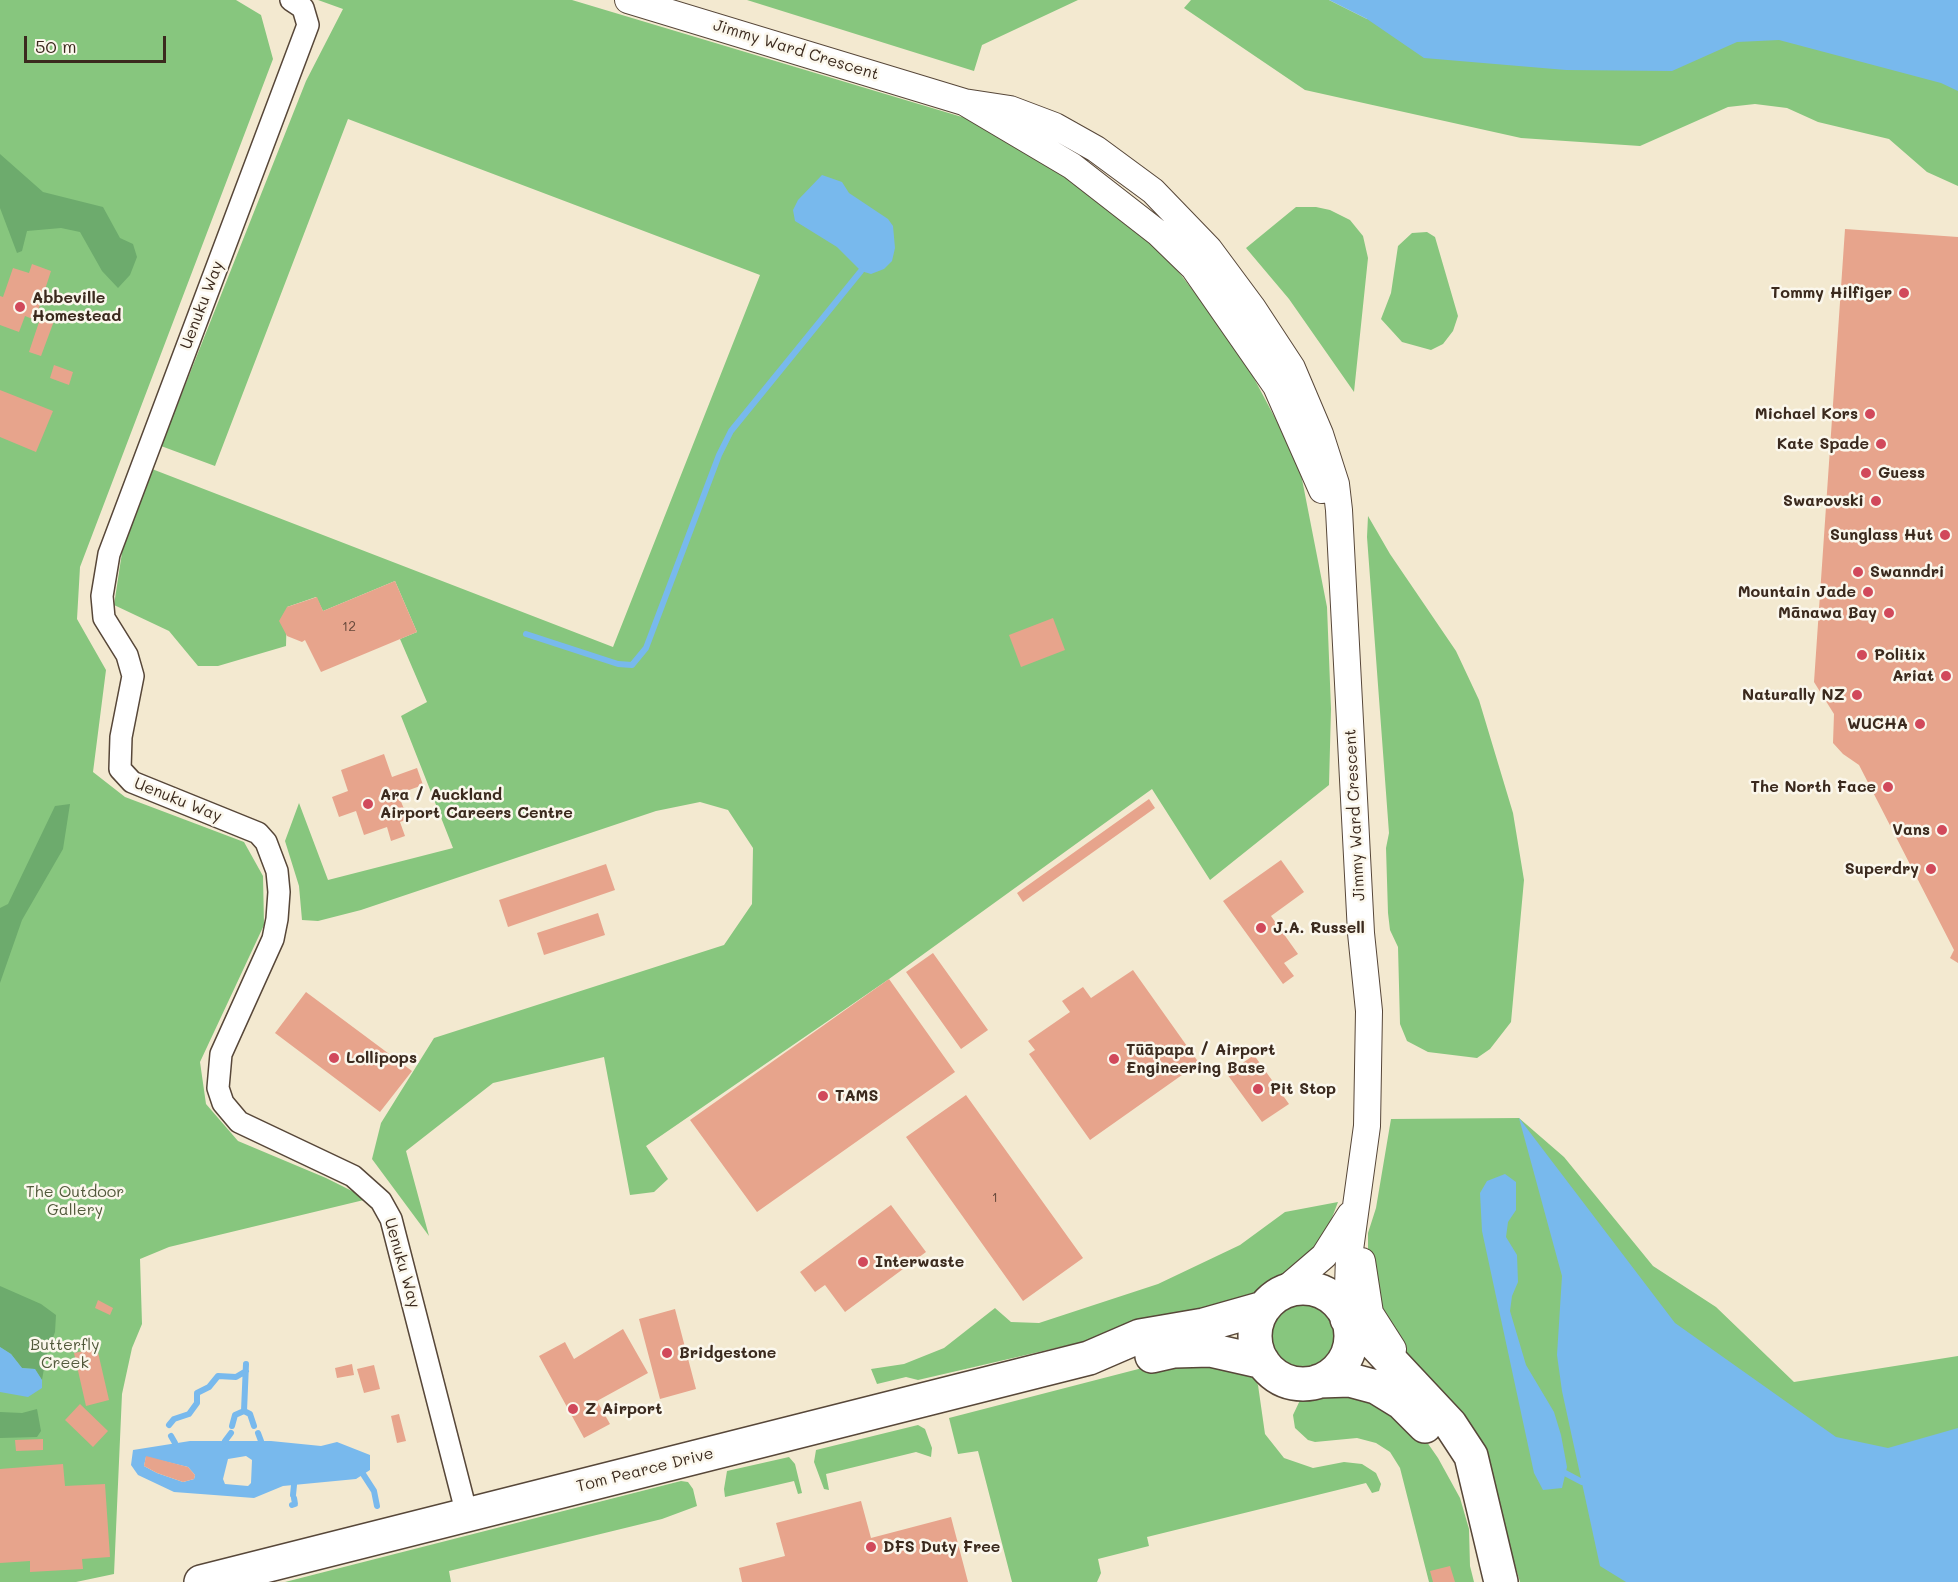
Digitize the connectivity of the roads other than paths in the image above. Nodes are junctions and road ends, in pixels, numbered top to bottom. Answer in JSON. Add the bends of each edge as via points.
{"nodes":[{"id":1,"x":291,"y":0,"type":"edge"},
{"id":2,"x":628,"y":0,"type":"edge"},
{"id":3,"x":1356,"y":1204,"type":"junction"},
{"id":4,"x":1273,"y":1300,"type":"junction"},
{"id":5,"x":1347,"y":1318,"type":"junction"},
{"id":6,"x":1089,"y":1358,"type":"junction"},
{"id":7,"x":1263,"y":1362,"type":"junction"},
{"id":8,"x":1319,"y":1381,"type":"junction"},
{"id":9,"x":1450,"y":1424,"type":"junction"},
{"id":10,"x":467,"y":1515,"type":"junction"},
{"id":11,"x":1485,"y":1524,"type":"junction"},
{"id":12,"x":201,"y":1582,"type":"edge"},
{"id":13,"x":1501,"y":1582,"type":"edge"}],
"edges":[{"from":1,"to":10,"type":"street","name":"Uenuku Way","via":[[303,8],[308,25],[108,554],[102,596],[104,618],[127,655],[133,675],[121,737],[120,769],[132,782],[258,833],[266,842],[277,871],[277,919],[273,939],[221,1054],[218,1088],[223,1103],[239,1122],[353,1176],[381,1202],[391,1219]]},
{"from":2,"to":3,"type":"street","name":"Jimmy Ward Crescent","via":[[964,102],[1072,166],[1158,233],[1194,268],[1276,386],[1338,532],[1345,578],[1360,933],[1369,1011],[1367,1126]]},
{"from":3,"to":4,"type":"street","name":"Jimmy Ward Crescent","via":[[1324,1256]]},
{"from":3,"to":5,"type":"street","name":"Jimmy Ward Crescent"},
{"from":3,"to":9,"type":"street","via":[[1370,1313],[1381,1334]]},
{"from":4,"to":5,"type":"main road","via":[[1297,1288],[1313,1289],[1339,1305]]},
{"from":4,"to":6,"type":"main road","name":"Tom Pearce Drive","via":[[1204,1325],[1140,1336]]},
{"from":4,"to":7,"type":"main road","via":[[1256,1323],[1255,1339]]},
{"from":5,"to":8,"type":"main road","via":[[1351,1334],[1343,1363]]},
{"from":5,"to":9,"type":"main road"},
{"from":6,"to":7,"type":"main road","name":"Tom Pearce Drive","via":[[1144,1357],[1194,1350],[1230,1353]]},
{"from":6,"to":10,"type":"main road","name":"Tom Pearce Drive"},
{"from":7,"to":8,"type":"main road","via":[[1288,1382]]},
{"from":8,"to":11,"type":"main road","via":[[1364,1383],[1402,1403],[1440,1446]]},
{"from":9,"to":11,"type":"main road","via":[[1475,1468]]},
{"from":10,"to":12,"type":"main road","name":"Tom Pearce Drive"},
{"from":11,"to":13,"type":"main road"}]}
